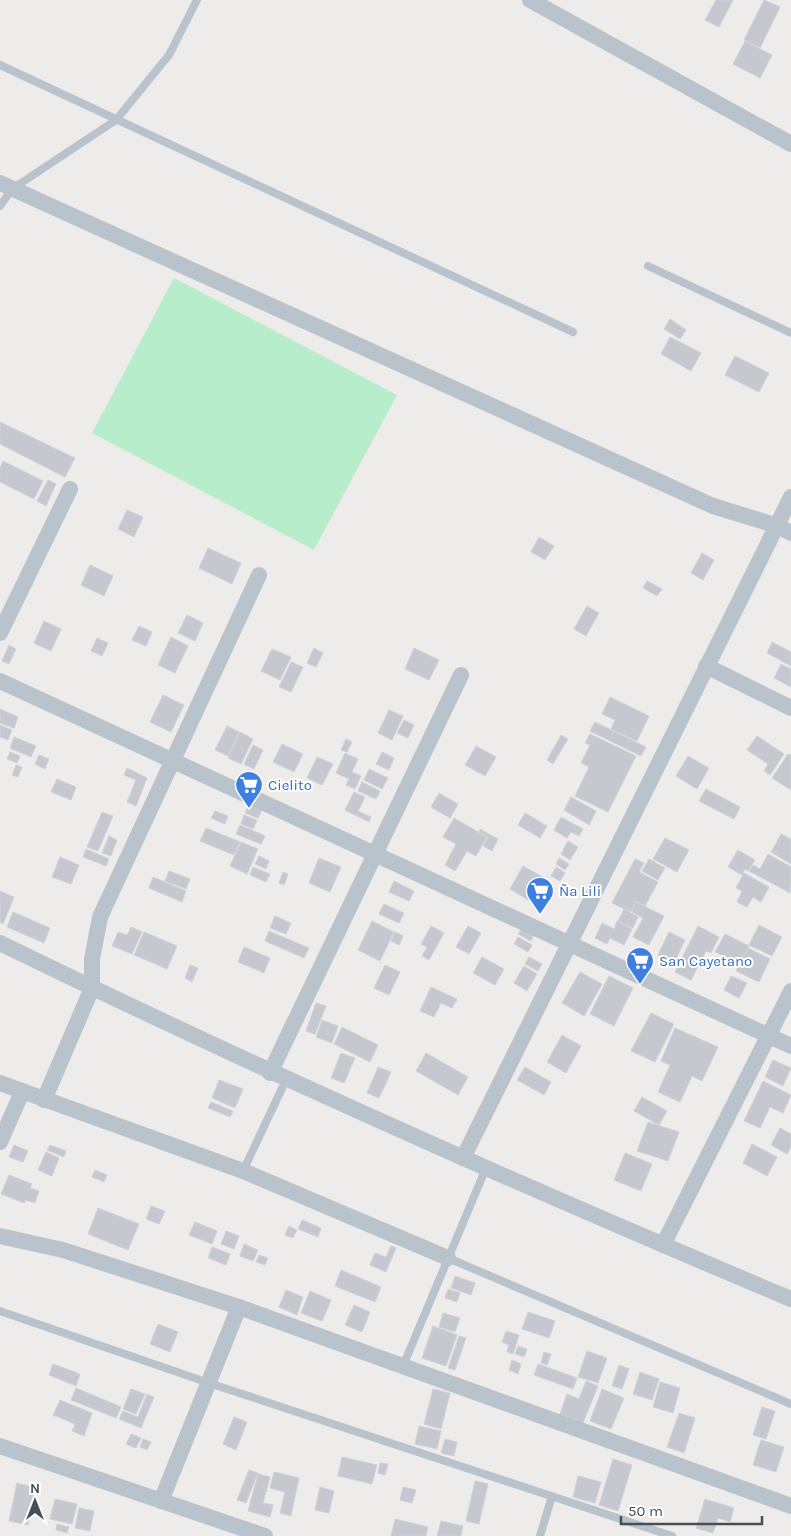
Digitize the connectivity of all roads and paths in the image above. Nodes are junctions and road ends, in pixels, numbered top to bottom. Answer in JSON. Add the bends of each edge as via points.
{"nodes":[{"id":1,"x":197,"y":0,"type":"edge"},
{"id":2,"x":530,"y":0,"type":"edge"},
{"id":3,"x":0,"y":65,"type":"edge"},
{"id":4,"x":116,"y":120,"type":"junction"},
{"id":5,"x":791,"y":144,"type":"edge"},
{"id":6,"x":6,"y":186,"type":"edge"},
{"id":7,"x":0,"y":206,"type":"edge"},
{"id":8,"x":648,"y":266,"type":"dead end"},
{"id":9,"x":573,"y":332,"type":"dead end"},
{"id":10,"x":791,"y":333,"type":"edge"},
{"id":11,"x":70,"y":489,"type":"dead end"},
{"id":12,"x":791,"y":497,"type":"edge"},
{"id":13,"x":784,"y":529,"type":"edge"},
{"id":14,"x":259,"y":575,"type":"dead end"},
{"id":15,"x":0,"y":632,"type":"edge"},
{"id":16,"x":706,"y":666,"type":"junction"},
{"id":17,"x":461,"y":675,"type":"dead end"},
{"id":18,"x":0,"y":681,"type":"edge"},
{"id":19,"x":791,"y":708,"type":"edge"},
{"id":20,"x":174,"y":761,"type":"junction"},
{"id":21,"x":374,"y":854,"type":"junction"},
{"id":22,"x":0,"y":943,"type":"edge"},
{"id":23,"x":568,"y":943,"type":"junction"},
{"id":24,"x":92,"y":988,"type":"junction"},
{"id":25,"x":791,"y":991,"type":"edge"},
{"id":26,"x":768,"y":1036,"type":"junction"},
{"id":27,"x":791,"y":1046,"type":"edge"},
{"id":28,"x":270,"y":1073,"type":"junction"},
{"id":29,"x":286,"y":1080,"type":"junction"},
{"id":30,"x":0,"y":1083,"type":"edge"},
{"id":31,"x":22,"y":1092,"type":"junction"},
{"id":32,"x":44,"y":1100,"type":"junction"},
{"id":33,"x":0,"y":1142,"type":"edge"},
{"id":34,"x":463,"y":1158,"type":"junction"},
{"id":35,"x":486,"y":1168,"type":"junction"},
{"id":36,"x":243,"y":1170,"type":"junction"},
{"id":37,"x":0,"y":1236,"type":"edge"},
{"id":38,"x":663,"y":1246,"type":"junction"},
{"id":39,"x":448,"y":1258,"type":"junction"},
{"id":40,"x":791,"y":1299,"type":"edge"},
{"id":41,"x":239,"y":1307,"type":"junction"},
{"id":42,"x":0,"y":1311,"type":"edge"},
{"id":43,"x":402,"y":1366,"type":"junction"},
{"id":44,"x":209,"y":1383,"type":"junction"},
{"id":45,"x":791,"y":1404,"type":"edge"},
{"id":46,"x":0,"y":1446,"type":"edge"},
{"id":47,"x":552,"y":1496,"type":"junction"},
{"id":48,"x":162,"y":1501,"type":"junction"},
{"id":49,"x":791,"y":1506,"type":"edge"},
{"id":50,"x":265,"y":1536,"type":"edge"},
{"id":51,"x":540,"y":1536,"type":"edge"},
{"id":52,"x":672,"y":1536,"type":"edge"}],
"edges":[{"from":1,"to":4,"type":"lane","via":[[169,55]]},
{"from":2,"to":5,"type":"street"},
{"from":3,"to":4,"type":"lane"},
{"from":4,"to":6,"type":"lane"},
{"from":4,"to":9,"type":"lane"},
{"from":6,"to":7,"type":"lane"},
{"from":6,"to":13,"type":"street","via":[[713,506]]},
{"from":8,"to":10,"type":"lane"},
{"from":11,"to":15,"type":"street"},
{"from":12,"to":13,"type":"street"},
{"from":13,"to":16,"type":"street"},
{"from":14,"to":20,"type":"street"},
{"from":16,"to":19,"type":"street"},
{"from":16,"to":23,"type":"street"},
{"from":17,"to":21,"type":"street"},
{"from":18,"to":20,"type":"street"},
{"from":20,"to":21,"type":"street"},
{"from":20,"to":24,"type":"street","via":[[100,917],[92,959]]},
{"from":21,"to":23,"type":"street"},
{"from":21,"to":28,"type":"street"},
{"from":22,"to":24,"type":"street"},
{"from":23,"to":26,"type":"street"},
{"from":23,"to":34,"type":"street"},
{"from":24,"to":28,"type":"street"},
{"from":24,"to":32,"type":"street"},
{"from":25,"to":26,"type":"street"},
{"from":26,"to":27,"type":"street"},
{"from":26,"to":38,"type":"street"},
{"from":28,"to":29,"type":"street"},
{"from":29,"to":34,"type":"street"},
{"from":29,"to":36,"type":"lane"},
{"from":30,"to":31,"type":"street"},
{"from":31,"to":32,"type":"street"},
{"from":31,"to":33,"type":"street"},
{"from":32,"to":36,"type":"street"},
{"from":34,"to":35,"type":"street"},
{"from":35,"to":38,"type":"street"},
{"from":35,"to":39,"type":"lane"},
{"from":36,"to":39,"type":"street"},
{"from":37,"to":41,"type":"street","via":[[63,1250]]},
{"from":38,"to":40,"type":"street"},
{"from":39,"to":43,"type":"lane"},
{"from":39,"to":45,"type":"lane"},
{"from":41,"to":43,"type":"street"},
{"from":41,"to":44,"type":"street"},
{"from":42,"to":44,"type":"lane"},
{"from":43,"to":49,"type":"street"},
{"from":44,"to":47,"type":"lane"},
{"from":44,"to":48,"type":"street"},
{"from":46,"to":48,"type":"street"},
{"from":47,"to":51,"type":"lane"},
{"from":47,"to":52,"type":"lane"},
{"from":48,"to":50,"type":"street"}]}
